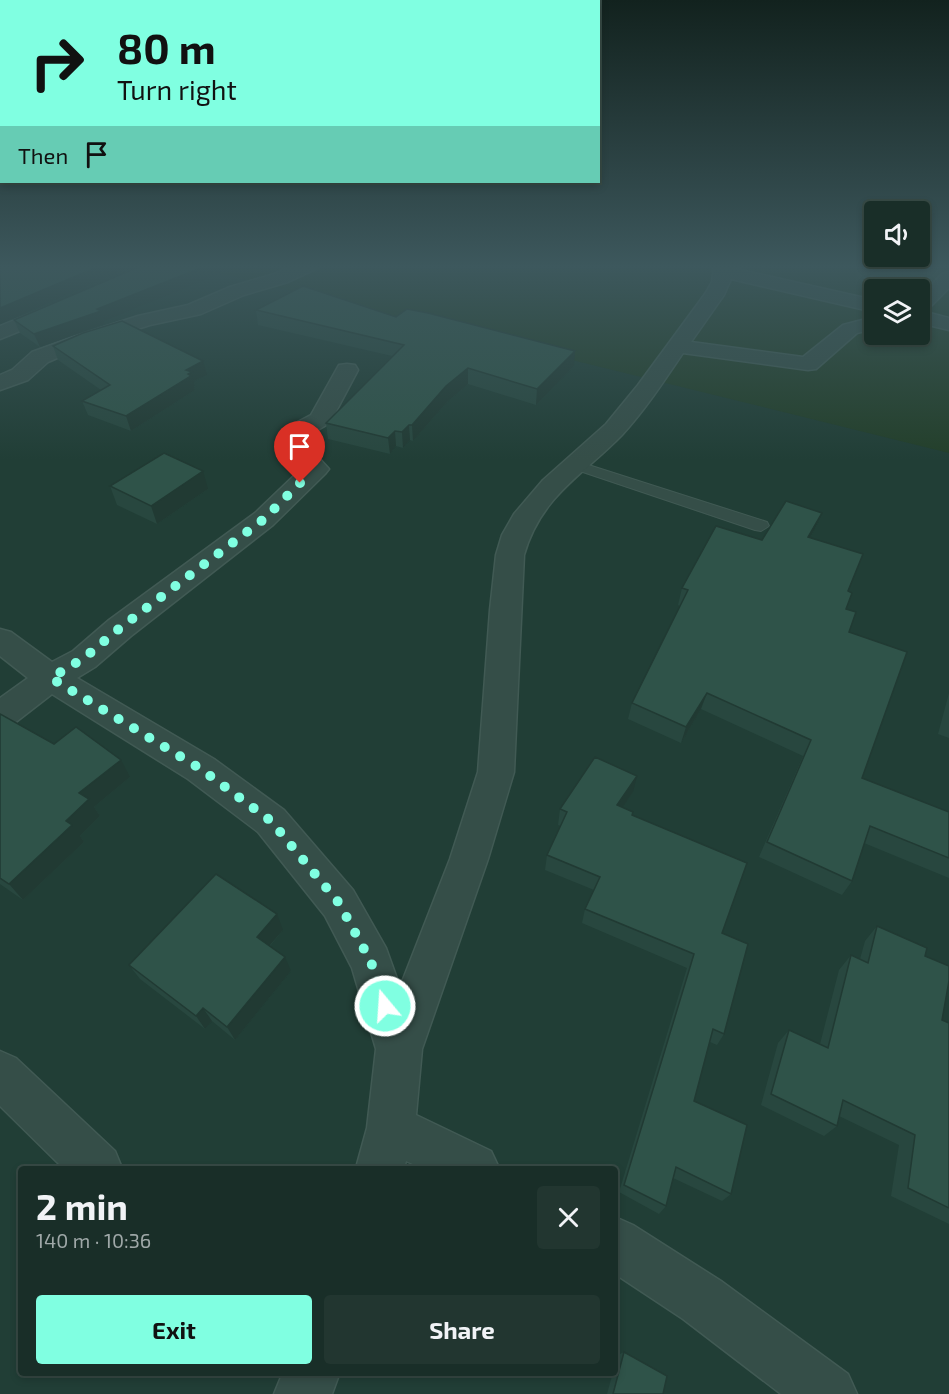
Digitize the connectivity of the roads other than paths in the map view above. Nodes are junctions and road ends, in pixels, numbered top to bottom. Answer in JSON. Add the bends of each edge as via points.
{"nodes":[{"id":1,"x":114,"y":330,"type":"edge"},
{"id":2,"x":689,"y":330,"type":"edge"},
{"id":3,"x":849,"y":330,"type":"edge"},
{"id":4,"x":678,"y":346,"type":"junction"},
{"id":5,"x":346,"y":370,"type":"dead end"},
{"id":6,"x":0,"y":383,"type":"edge"},
{"id":7,"x":576,"y":465,"type":"junction"},
{"id":8,"x":761,"y":526,"type":"dead end"},
{"id":9,"x":0,"y":640,"type":"edge"},
{"id":10,"x":51,"y":678,"type":"junction"},
{"id":11,"x":0,"y":716,"type":"edge"},
{"id":12,"x":399,"y":1049,"type":"junction"},
{"id":13,"x":0,"y":1074,"type":"edge"},
{"id":14,"x":385,"y":1148,"type":"edge"},
{"id":15,"x":96,"y":1166,"type":"edge"},
{"id":16,"x":465,"y":1166,"type":"edge"},
{"id":17,"x":618,"y":1245,"type":"edge"},
{"id":18,"x":310,"y":1376,"type":"edge"},
{"id":19,"x":303,"y":1394,"type":"edge"},
{"id":20,"x":828,"y":1394,"type":"edge"}],
"edges":[{"from":1,"to":6,"type":"street","via":[[40,357],[20,375]]},
{"from":2,"to":4,"type":"street"},
{"from":3,"to":4,"type":"street","via":[[808,364]]},
{"from":4,"to":7,"type":"street","via":[[614,429]]},
{"from":5,"to":10,"type":"street","via":[[320,419],[298,431],[306,460],[316,469],[264,519],[84,658]]},
{"from":7,"to":8,"type":"lane"},
{"from":7,"to":12,"type":"street","via":[[552,485],[523,520],[516,535],[510,555],[505,610],[496,772],[469,860]]},
{"from":9,"to":10,"type":"street"},
{"from":10,"to":11,"type":"street"},
{"from":10,"to":12,"type":"street","via":[[201,769],[271,821],[339,903],[371,962]]},
{"from":12,"to":14,"type":"street"},
{"from":13,"to":15,"type":"street"},
{"from":14,"to":16,"type":"street"},
{"from":17,"to":20,"type":"street","via":[[702,1300]]},
{"from":18,"to":19,"type":"street"}]}
